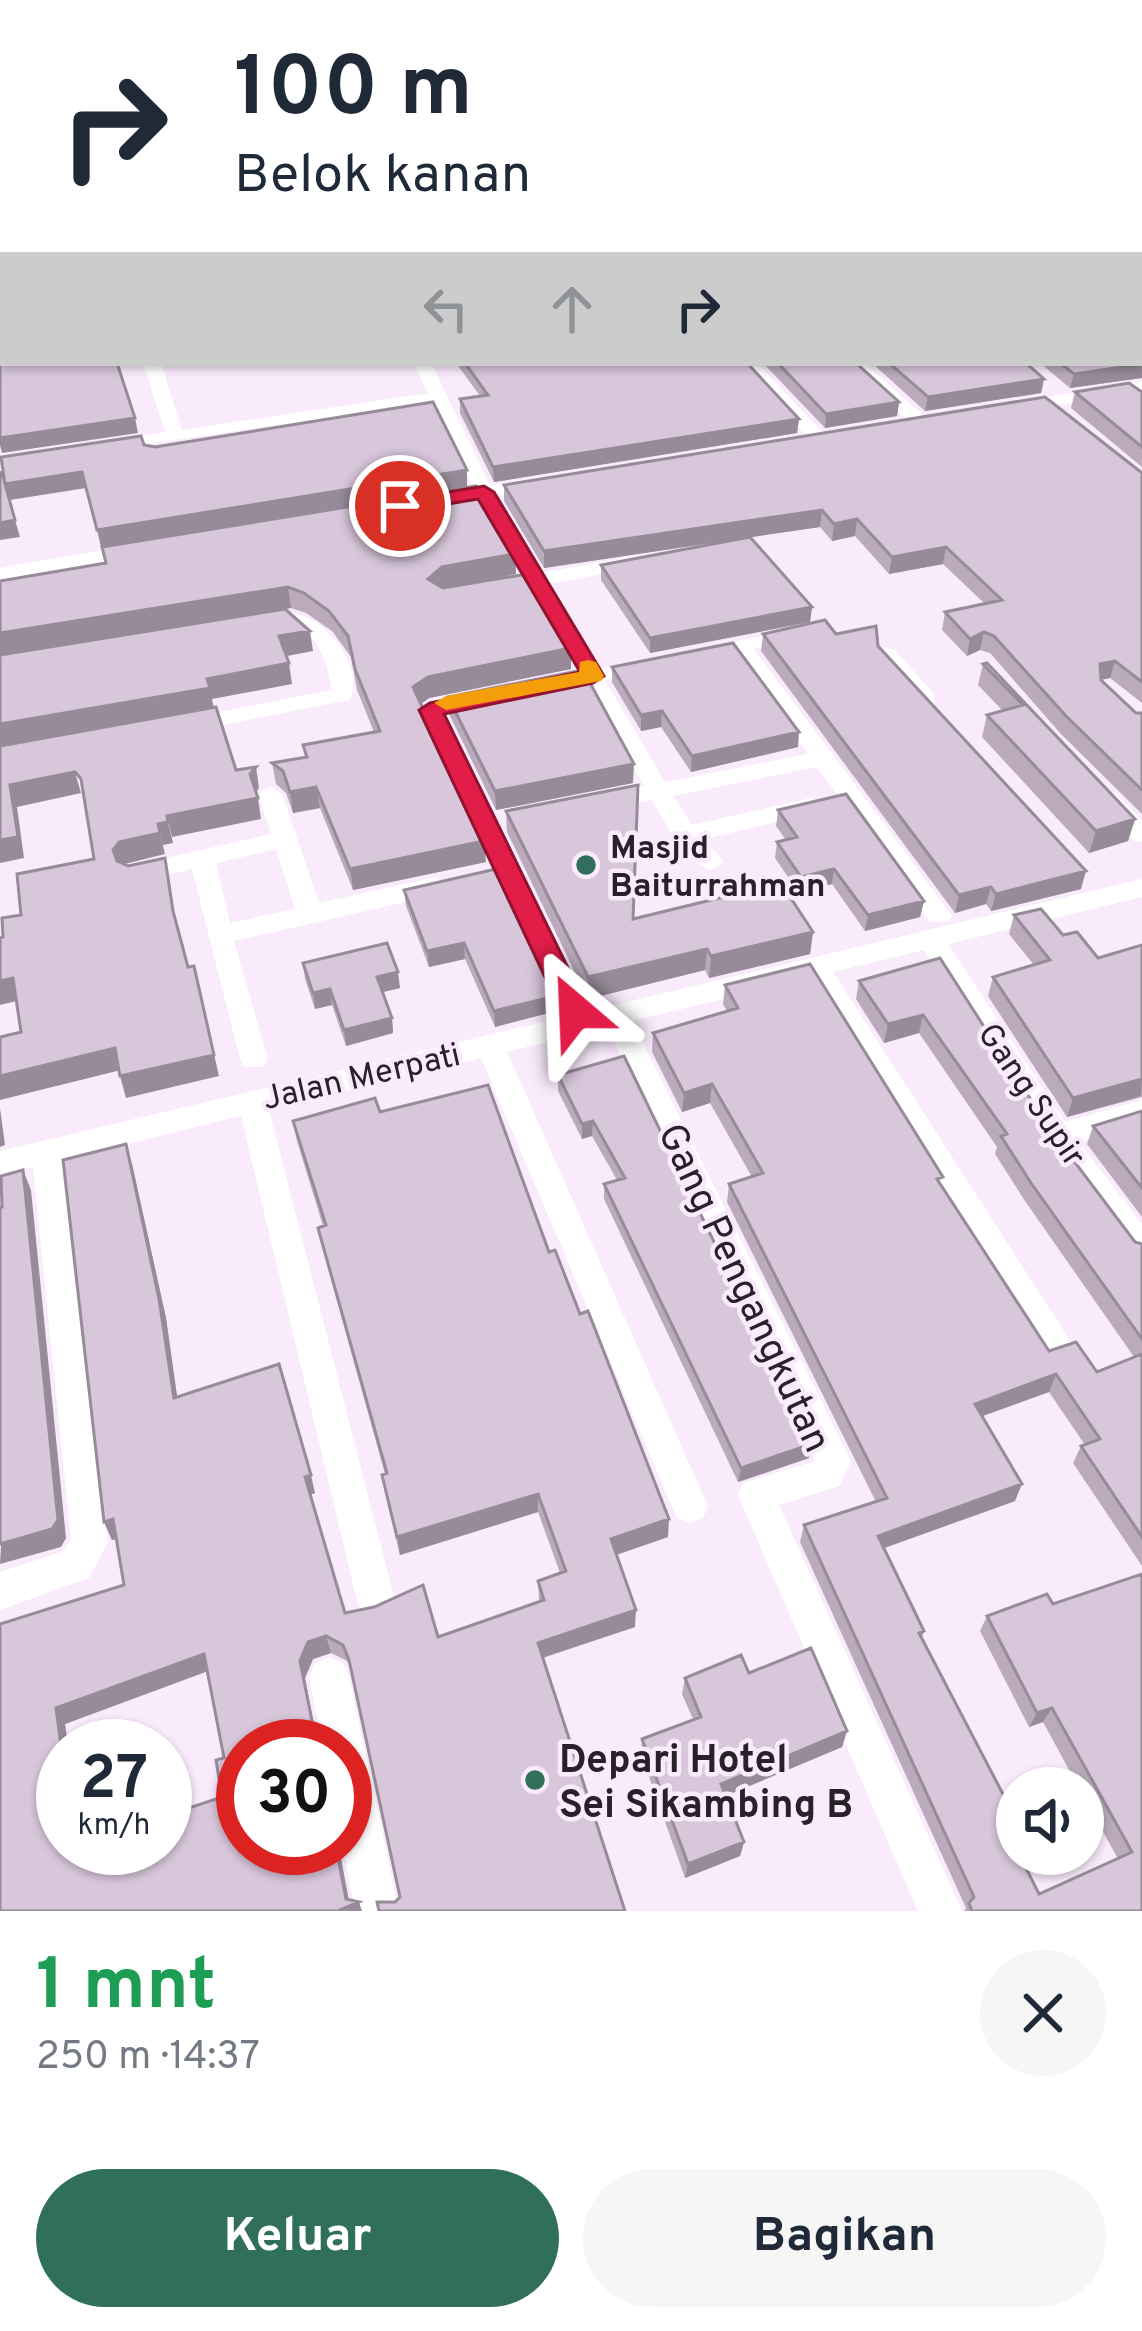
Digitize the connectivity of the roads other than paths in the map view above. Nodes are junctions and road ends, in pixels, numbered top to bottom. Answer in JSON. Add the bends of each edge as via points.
{"nodes":[{"id":1,"x":153,"y":366,"type":"edge"},
{"id":2,"x":424,"y":366,"type":"edge"},
{"id":3,"x":751,"y":366,"type":"edge"},
{"id":4,"x":858,"y":366,"type":"edge"},
{"id":5,"x":1142,"y":386,"type":"edge"},
{"id":6,"x":1115,"y":390,"type":"junction"},
{"id":7,"x":441,"y":396,"type":"junction"},
{"id":8,"x":1142,"y":410,"type":"edge"},
{"id":9,"x":989,"y":411,"type":"edge"},
{"id":10,"x":943,"y":418,"type":"edge"},
{"id":11,"x":175,"y":436,"type":"junction"},
{"id":12,"x":817,"y":437,"type":"edge"},
{"id":13,"x":82,"y":451,"type":"edge"},
{"id":14,"x":551,"y":481,"type":"edge"},
{"id":15,"x":484,"y":492,"type":"junction"},
{"id":16,"x":418,"y":503,"type":"edge"},
{"id":17,"x":150,"y":548,"type":"edge"},
{"id":18,"x":653,"y":559,"type":"edge"},
{"id":19,"x":0,"y":574,"type":"edge"},
{"id":20,"x":538,"y":580,"type":"junction"},
{"id":21,"x":491,"y":589,"type":"edge"},
{"id":22,"x":242,"y":626,"type":"edge"},
{"id":23,"x":811,"y":630,"type":"edge"},
{"id":24,"x":742,"y":647,"type":"junction"},
{"id":25,"x":887,"y":655,"type":"edge"},
{"id":26,"x":593,"y":676,"type":"junction"},
{"id":27,"x":945,"y":721,"type":"edge"},
{"id":28,"x":162,"y":729,"type":"edge"},
{"id":29,"x":825,"y":758,"type":"junction"},
{"id":30,"x":1096,"y":788,"type":"edge"},
{"id":31,"x":659,"y":791,"type":"junction"},
{"id":32,"x":270,"y":794,"type":"dead end"},
{"id":33,"x":850,"y":796,"type":"junction"},
{"id":34,"x":573,"y":808,"type":"edge"},
{"id":35,"x":1142,"y":834,"type":"edge"},
{"id":36,"x":686,"y":835,"type":"junction"},
{"id":37,"x":284,"y":839,"type":"junction"},
{"id":38,"x":202,"y":858,"type":"junction"},
{"id":39,"x":711,"y":862,"type":"dead end"},
{"id":40,"x":135,"y":874,"type":"edge"},
{"id":41,"x":485,"y":875,"type":"junction"},
{"id":42,"x":1142,"y":888,"type":"edge"},
{"id":43,"x":310,"y":914,"type":"junction"},
{"id":44,"x":934,"y":926,"type":"junction"},
{"id":45,"x":220,"y":935,"type":"junction"},
{"id":46,"x":814,"y":964,"type":"junction"},
{"id":47,"x":575,"y":1011,"type":"dead end"},
{"id":48,"x":614,"y":1012,"type":"junction"},
{"id":49,"x":490,"y":1045,"type":"junction"},
{"id":50,"x":254,"y":1059,"type":"dead end"},
{"id":51,"x":252,"y":1101,"type":"junction"},
{"id":52,"x":1142,"y":1112,"type":"edge"},
{"id":53,"x":1058,"y":1136,"type":"junction"},
{"id":54,"x":47,"y":1151,"type":"junction"},
{"id":55,"x":0,"y":1163,"type":"edge"},
{"id":56,"x":1142,"y":1248,"type":"edge"},
{"id":57,"x":1055,"y":1346,"type":"edge"},
{"id":58,"x":690,"y":1507,"type":"dead end"},
{"id":59,"x":0,"y":1591,"type":"edge"},
{"id":60,"x":376,"y":1601,"type":"edge"},
{"id":61,"x":329,"y":1677,"type":"dead end"},
{"id":62,"x":338,"y":1719,"type":"edge"},
{"id":63,"x":370,"y":1875,"type":"edge"},
{"id":64,"x":377,"y":1911,"type":"edge"},
{"id":65,"x":940,"y":1911,"type":"edge"}],
"edges":[{"from":1,"to":11,"type":"street"},
{"from":2,"to":7,"type":"street"},
{"from":3,"to":12,"type":"street"},
{"from":4,"to":10,"type":"street","via":[[910,423]]},
{"from":5,"to":6,"type":"street"},
{"from":6,"to":8,"type":"street"},
{"from":6,"to":9,"type":"street"},
{"from":7,"to":11,"type":"street"},
{"from":7,"to":15,"type":"street"},
{"from":11,"to":13,"type":"street"},
{"from":14,"to":15,"type":"street"},
{"from":15,"to":16,"type":"street"},
{"from":15,"to":20,"type":"street"},
{"from":17,"to":19,"type":"street"},
{"from":18,"to":20,"type":"street"},
{"from":20,"to":21,"type":"street"},
{"from":20,"to":26,"type":"street"},
{"from":22,"to":28,"type":"street","via":[[292,618],[320,633],[345,682],[342,695]]},
{"from":23,"to":24,"type":"street"},
{"from":24,"to":26,"type":"street"},
{"from":24,"to":29,"type":"street","name":"Gang Supir"},
{"from":25,"to":27,"type":"street"},
{"from":26,"to":31,"type":"street"},
{"from":26,"to":41,"type":"street","via":[[430,710],[497,822]]},
{"from":29,"to":31,"type":"street"},
{"from":29,"to":33,"type":"street","name":"Gang Supir"},
{"from":30,"to":35,"type":"street"},
{"from":31,"to":34,"type":"street"},
{"from":31,"to":36,"type":"street"},
{"from":32,"to":37,"type":"street"},
{"from":33,"to":36,"type":"street"},
{"from":33,"to":44,"type":"street","name":"Gang Supir"},
{"from":36,"to":39,"type":"street"},
{"from":37,"to":38,"type":"street"},
{"from":37,"to":43,"type":"street"},
{"from":38,"to":40,"type":"street"},
{"from":38,"to":45,"type":"street"},
{"from":41,"to":43,"type":"street"},
{"from":41,"to":47,"type":"street"},
{"from":42,"to":44,"type":"street","name":"Jalan Merpati","via":[[1101,887]]},
{"from":43,"to":45,"type":"street"},
{"from":44,"to":46,"type":"street","name":"Jalan Merpati"},
{"from":44,"to":53,"type":"street","name":"Gang Supir"},
{"from":45,"to":50,"type":"street"},
{"from":46,"to":48,"type":"street","name":"Jalan Merpati"},
{"from":46,"to":57,"type":"street"},
{"from":48,"to":49,"type":"street","name":"Jalan Merpati"},
{"from":48,"to":65,"type":"street","name":"Gang Pengangkutan","via":[[833,1461],[827,1474],[756,1495]]},
{"from":49,"to":51,"type":"street","name":"Jalan Merpati"},
{"from":49,"to":58,"type":"street"},
{"from":51,"to":54,"type":"street","name":"Jalan Merpati"},
{"from":51,"to":60,"type":"street"},
{"from":52,"to":53,"type":"street"},
{"from":53,"to":56,"type":"street","name":"Gang Supir"},
{"from":54,"to":55,"type":"street","name":"Jalan Merpati"},
{"from":54,"to":59,"type":"street","via":[[90,1542],[76,1565]]},
{"from":61,"to":62,"type":"street"},
{"from":63,"to":64,"type":"street"}]}
